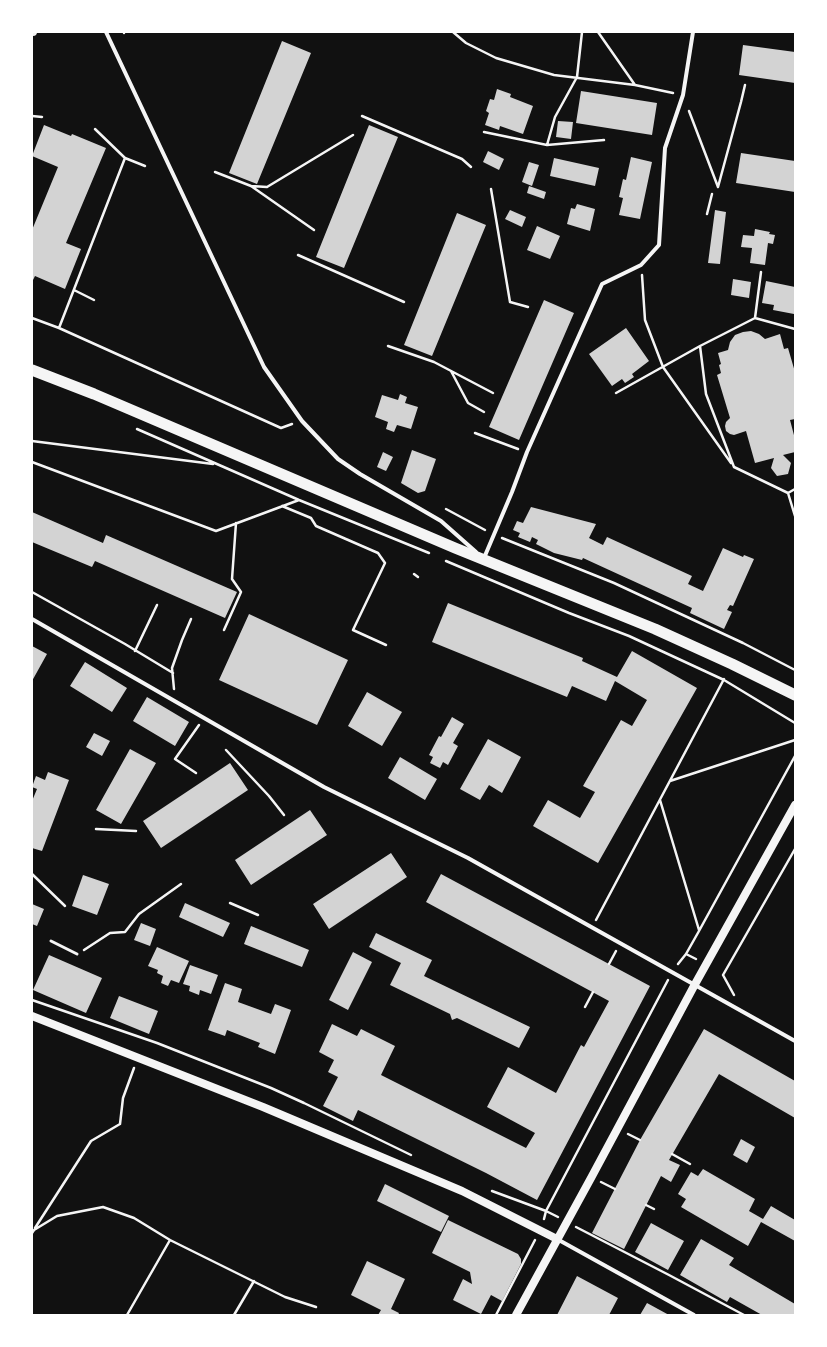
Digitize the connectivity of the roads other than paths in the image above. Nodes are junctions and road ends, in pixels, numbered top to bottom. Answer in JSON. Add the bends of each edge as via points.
{"nodes":[{"id":1,"x":106,"y":32,"type":"edge"},
{"id":2,"x":692,"y":32,"type":"edge"},
{"id":3,"x":32,"y":370,"type":"edge"},
{"id":4,"x":483,"y":559,"type":"junction"},
{"id":5,"x":32,"y":619,"type":"edge"},
{"id":6,"x":795,"y":695,"type":"edge"},
{"id":7,"x":795,"y":805,"type":"edge"},
{"id":8,"x":51,"y":941,"type":"dead end"},
{"id":9,"x":77,"y":954,"type":"road end"},
{"id":10,"x":694,"y":986,"type":"junction"},
{"id":11,"x":32,"y":1016,"type":"edge"},
{"id":12,"x":795,"y":1041,"type":"edge"},
{"id":13,"x":557,"y":1239,"type":"junction"},
{"id":14,"x":516,"y":1315,"type":"edge"},
{"id":15,"x":694,"y":1315,"type":"edge"}],
"edges":[{"from":1,"to":4,"type":"street","via":[[264,367],[302,422],[338,459],[441,521]]},
{"from":2,"to":4,"type":"street","via":[[683,95],[665,148],[659,245],[641,265],[602,284],[527,452]]},
{"from":3,"to":4,"type":"highway"},
{"from":4,"to":6,"type":"highway","via":[[655,629]]},
{"from":5,"to":10,"type":"street","via":[[324,787],[468,858]]},
{"from":7,"to":10,"type":"main road"},
{"from":8,"to":9,"type":"lane"},
{"from":10,"to":12,"type":"street"},
{"from":10,"to":13,"type":"main road"},
{"from":11,"to":13,"type":"main road","via":[[263,1106],[462,1191]]},
{"from":13,"to":14,"type":"main road"},
{"from":13,"to":15,"type":"street"}]}
